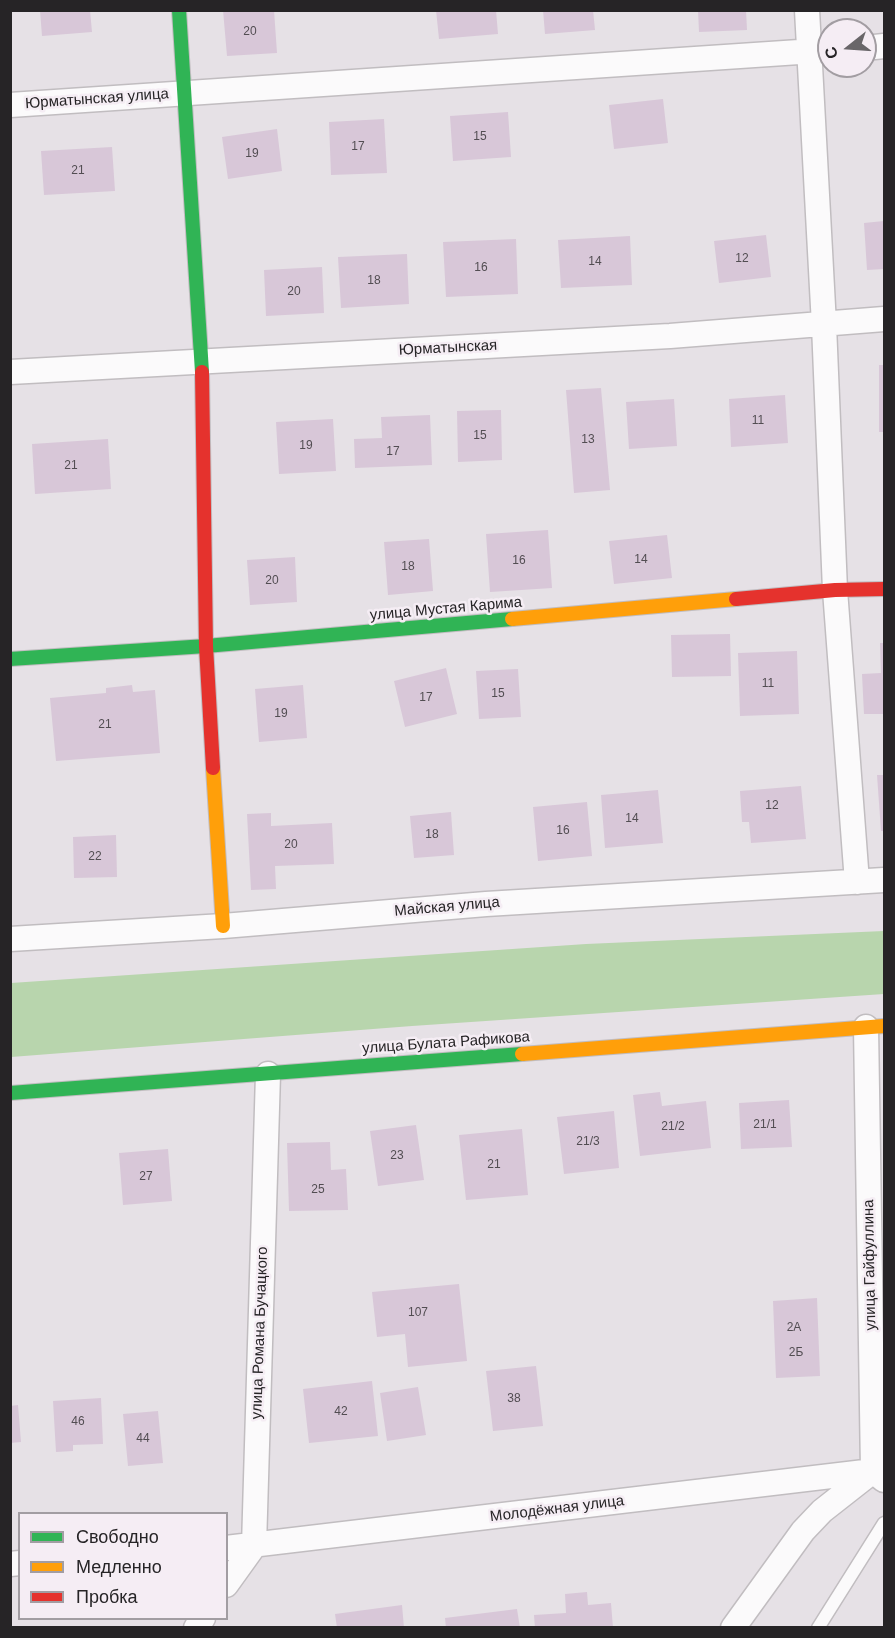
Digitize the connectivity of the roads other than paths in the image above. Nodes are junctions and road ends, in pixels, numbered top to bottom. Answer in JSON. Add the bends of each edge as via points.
{"nodes":[{"id":1,"x":179,"y":10,"type":"edge"},
{"id":2,"x":807,"y":10,"type":"edge"},
{"id":3,"x":817,"y":42,"type":"edge"},
{"id":4,"x":817,"y":51,"type":"edge"},
{"id":5,"x":820,"y":78,"type":"edge"},
{"id":6,"x":183,"y":93,"type":"junction"},
{"id":7,"x":10,"y":105,"type":"edge"},
{"id":8,"x":885,"y":320,"type":"edge"},
{"id":9,"x":824,"y":326,"type":"junction"},
{"id":10,"x":202,"y":362,"type":"junction"},
{"id":11,"x":10,"y":372,"type":"edge"},
{"id":12,"x":885,"y":589,"type":"edge"},
{"id":13,"x":835,"y":590,"type":"junction"},
{"id":14,"x":206,"y":646,"type":"junction"},
{"id":15,"x":10,"y":659,"type":"edge"},
{"id":16,"x":885,"y":880,"type":"edge"},
{"id":17,"x":857,"y":882,"type":"junction"},
{"id":18,"x":224,"y":926,"type":"junction"},
{"id":19,"x":10,"y":939,"type":"edge"},
{"id":20,"x":875,"y":1026,"type":"edge"},
{"id":21,"x":268,"y":1074,"type":"junction"},
{"id":22,"x":10,"y":1094,"type":"edge"},
{"id":23,"x":879,"y":1476,"type":"edge"},
{"id":24,"x":885,"y":1523,"type":"edge"},
{"id":25,"x":254,"y":1546,"type":"junction"},
{"id":26,"x":228,"y":1548,"type":"edge"},
{"id":27,"x":228,"y":1582,"type":"edge"},
{"id":28,"x":733,"y":1628,"type":"edge"},
{"id":29,"x":818,"y":1628,"type":"edge"}],
"edges":[{"from":1,"to":6,"type":"street"},
{"from":2,"to":3,"type":"street"},
{"from":4,"to":6,"type":"street","name":"Юрматынская улица"},
{"from":5,"to":9,"type":"street"},
{"from":6,"to":7,"type":"street","name":"Юрматынская улица"},
{"from":6,"to":10,"type":"street"},
{"from":8,"to":9,"type":"street","name":"Юрматынская"},
{"from":9,"to":10,"type":"street","name":"Юрматынская"},
{"from":9,"to":13,"type":"street"},
{"from":10,"to":11,"type":"street","name":"Юрматынская"},
{"from":10,"to":14,"type":"street"},
{"from":12,"to":13,"type":"street","name":"улица Мустая Карима"},
{"from":13,"to":14,"type":"street","name":"улица Мустая Карима"},
{"from":13,"to":17,"type":"street"},
{"from":14,"to":15,"type":"street","name":"улица Мустая Карима"},
{"from":14,"to":18,"type":"street"},
{"from":16,"to":17,"type":"street","name":"Майская улица"},
{"from":17,"to":18,"type":"street","name":"Майская улица","via":[[486,904]]},
{"from":18,"to":19,"type":"street","name":"Майская улица"},
{"from":20,"to":21,"type":"street","name":"улица Булата Рафикова"},
{"from":20,"to":23,"type":"street","name":"улица Гайфуллина"},
{"from":21,"to":22,"type":"street","name":"улица Булата Рафикова"},
{"from":21,"to":25,"type":"street","name":"улица Романа Бучацкого"},
{"from":23,"to":25,"type":"street","name":"Молодёжная улица"},
{"from":23,"to":28,"type":"street","via":[[822,1511],[803,1531]]},
{"from":24,"to":29,"type":"lane"},
{"from":25,"to":26,"type":"street","name":"Молодёжная улица"},
{"from":25,"to":27,"type":"street"}]}
